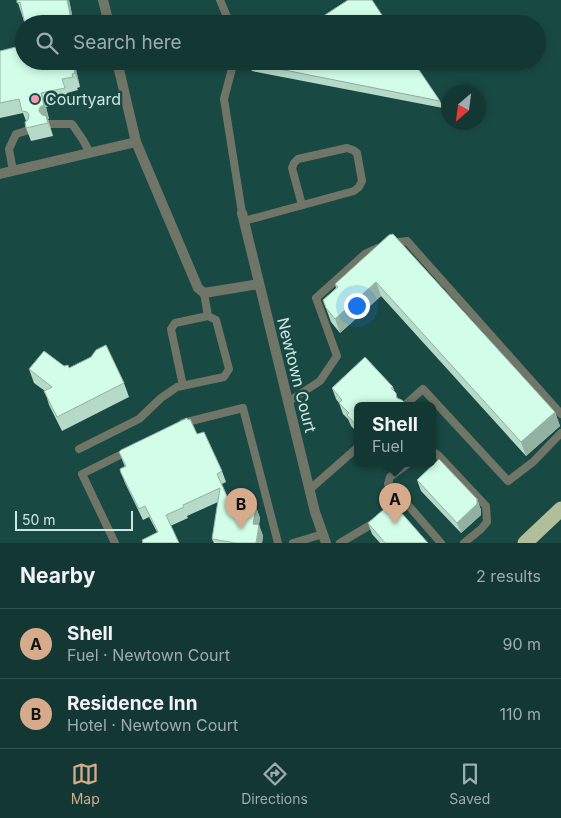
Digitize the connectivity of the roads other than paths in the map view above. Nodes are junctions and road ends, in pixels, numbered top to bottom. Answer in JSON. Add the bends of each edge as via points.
{"nodes":[{"id":1,"x":103,"y":0,"type":"edge"},
{"id":2,"x":220,"y":0,"type":"edge"},
{"id":3,"x":107,"y":15,"type":"edge"},
{"id":4,"x":226,"y":15,"type":"edge"},
{"id":5,"x":119,"y":70,"type":"edge"},
{"id":6,"x":232,"y":70,"type":"edge"},
{"id":7,"x":50,"y":124,"type":"edge"},
{"id":8,"x":29,"y":130,"type":"edge"},
{"id":9,"x":136,"y":142,"type":"junction"},
{"id":10,"x":90,"y":153,"type":"junction"},
{"id":11,"x":13,"y":171,"type":"junction"},
{"id":12,"x":0,"y":174,"type":"edge"},
{"id":13,"x":302,"y":205,"type":"junction"},
{"id":14,"x":243,"y":217,"type":"junction"},
{"id":15,"x":259,"y":284,"type":"junction"},
{"id":16,"x":204,"y":293,"type":"junction"},
{"id":17,"x":208,"y":316,"type":"junction"},
{"id":18,"x":183,"y":386,"type":"junction"},
{"id":19,"x":288,"y":402,"type":"junction"},
{"id":20,"x":409,"y":402,"type":"edge"},
{"id":21,"x":434,"y":402,"type":"edge"},
{"id":22,"x":436,"y":404,"type":"edge"},
{"id":23,"x":561,"y":414,"type":"edge"},
{"id":24,"x":177,"y":426,"type":"edge"},
{"id":25,"x":561,"y":433,"type":"edge"},
{"id":26,"x":134,"y":448,"type":"edge"},
{"id":27,"x":79,"y":449,"type":"dead end"},
{"id":28,"x":354,"y":451,"type":"edge"},
{"id":29,"x":436,"y":453,"type":"edge"},
{"id":30,"x":404,"y":467,"type":"edge"},
{"id":31,"x":309,"y":490,"type":"junction"},
{"id":32,"x":400,"y":497,"type":"junction"},
{"id":33,"x":561,"y":509,"type":"edge"},
{"id":34,"x":324,"y":538,"type":"edge"},
{"id":35,"x":115,"y":543,"type":"edge"},
{"id":36,"x":278,"y":543,"type":"edge"},
{"id":37,"x":293,"y":543,"type":"edge"},
{"id":38,"x":340,"y":543,"type":"edge"},
{"id":39,"x":441,"y":543,"type":"edge"},
{"id":40,"x":464,"y":543,"type":"edge"},
{"id":41,"x":525,"y":543,"type":"edge"}],
"edges":[{"from":1,"to":3,"type":"street"},
{"from":2,"to":4,"type":"lane"},
{"from":5,"to":9,"type":"street"},
{"from":6,"to":14,"type":"lane","via":[[224,99]]},
{"from":7,"to":10,"type":"lane","via":[[72,124]]},
{"from":8,"to":11,"type":"lane","via":[[16,134],[9,149]]},
{"from":9,"to":10,"type":"street"},
{"from":9,"to":16,"type":"street","via":[[198,288]]},
{"from":10,"to":11,"type":"street"},
{"from":11,"to":12,"type":"street"},
{"from":13,"to":13,"type":"lane","via":[[359,186],[362,181],[353,150],[347,148],[298,159],[294,163],[292,168]]},
{"from":13,"to":14,"type":"lane"},
{"from":14,"to":15,"type":"street","name":"Newtown Court"},
{"from":15,"to":16,"type":"street"},
{"from":15,"to":19,"type":"street","name":"Newtown Court"},
{"from":16,"to":17,"type":"lane"},
{"from":17,"to":18,"type":"lane","via":[[175,323],[171,329]]},
{"from":17,"to":18,"type":"lane","via":[[216,320],[229,369],[224,378]]},
{"from":18,"to":27,"type":"lane","via":[[161,398],[139,419]]},
{"from":19,"to":23,"type":"lane","via":[[320,381],[337,356],[316,298],[365,254],[394,242],[407,241]]},
{"from":19,"to":31,"type":"street","name":"Newtown Court"},
{"from":20,"to":21,"type":"lane","via":[[423,390]]},
{"from":22,"to":25,"type":"lane","via":[[508,481],[533,462]]},
{"from":24,"to":36,"type":"lane","via":[[244,408]]},
{"from":26,"to":35,"type":"lane","via":[[82,474]]},
{"from":28,"to":31,"type":"lane"},
{"from":29,"to":40,"type":"lane","via":[[486,506],[487,522]]},
{"from":30,"to":32,"type":"lane","via":[[390,477],[388,484]]},
{"from":31,"to":34,"type":"street","name":"Newtown Court"},
{"from":32,"to":38,"type":"lane","via":[[373,524]]},
{"from":32,"to":39,"type":"lane"},
{"from":33,"to":41,"type":"highway"},
{"from":34,"to":37,"type":"lane"}]}
